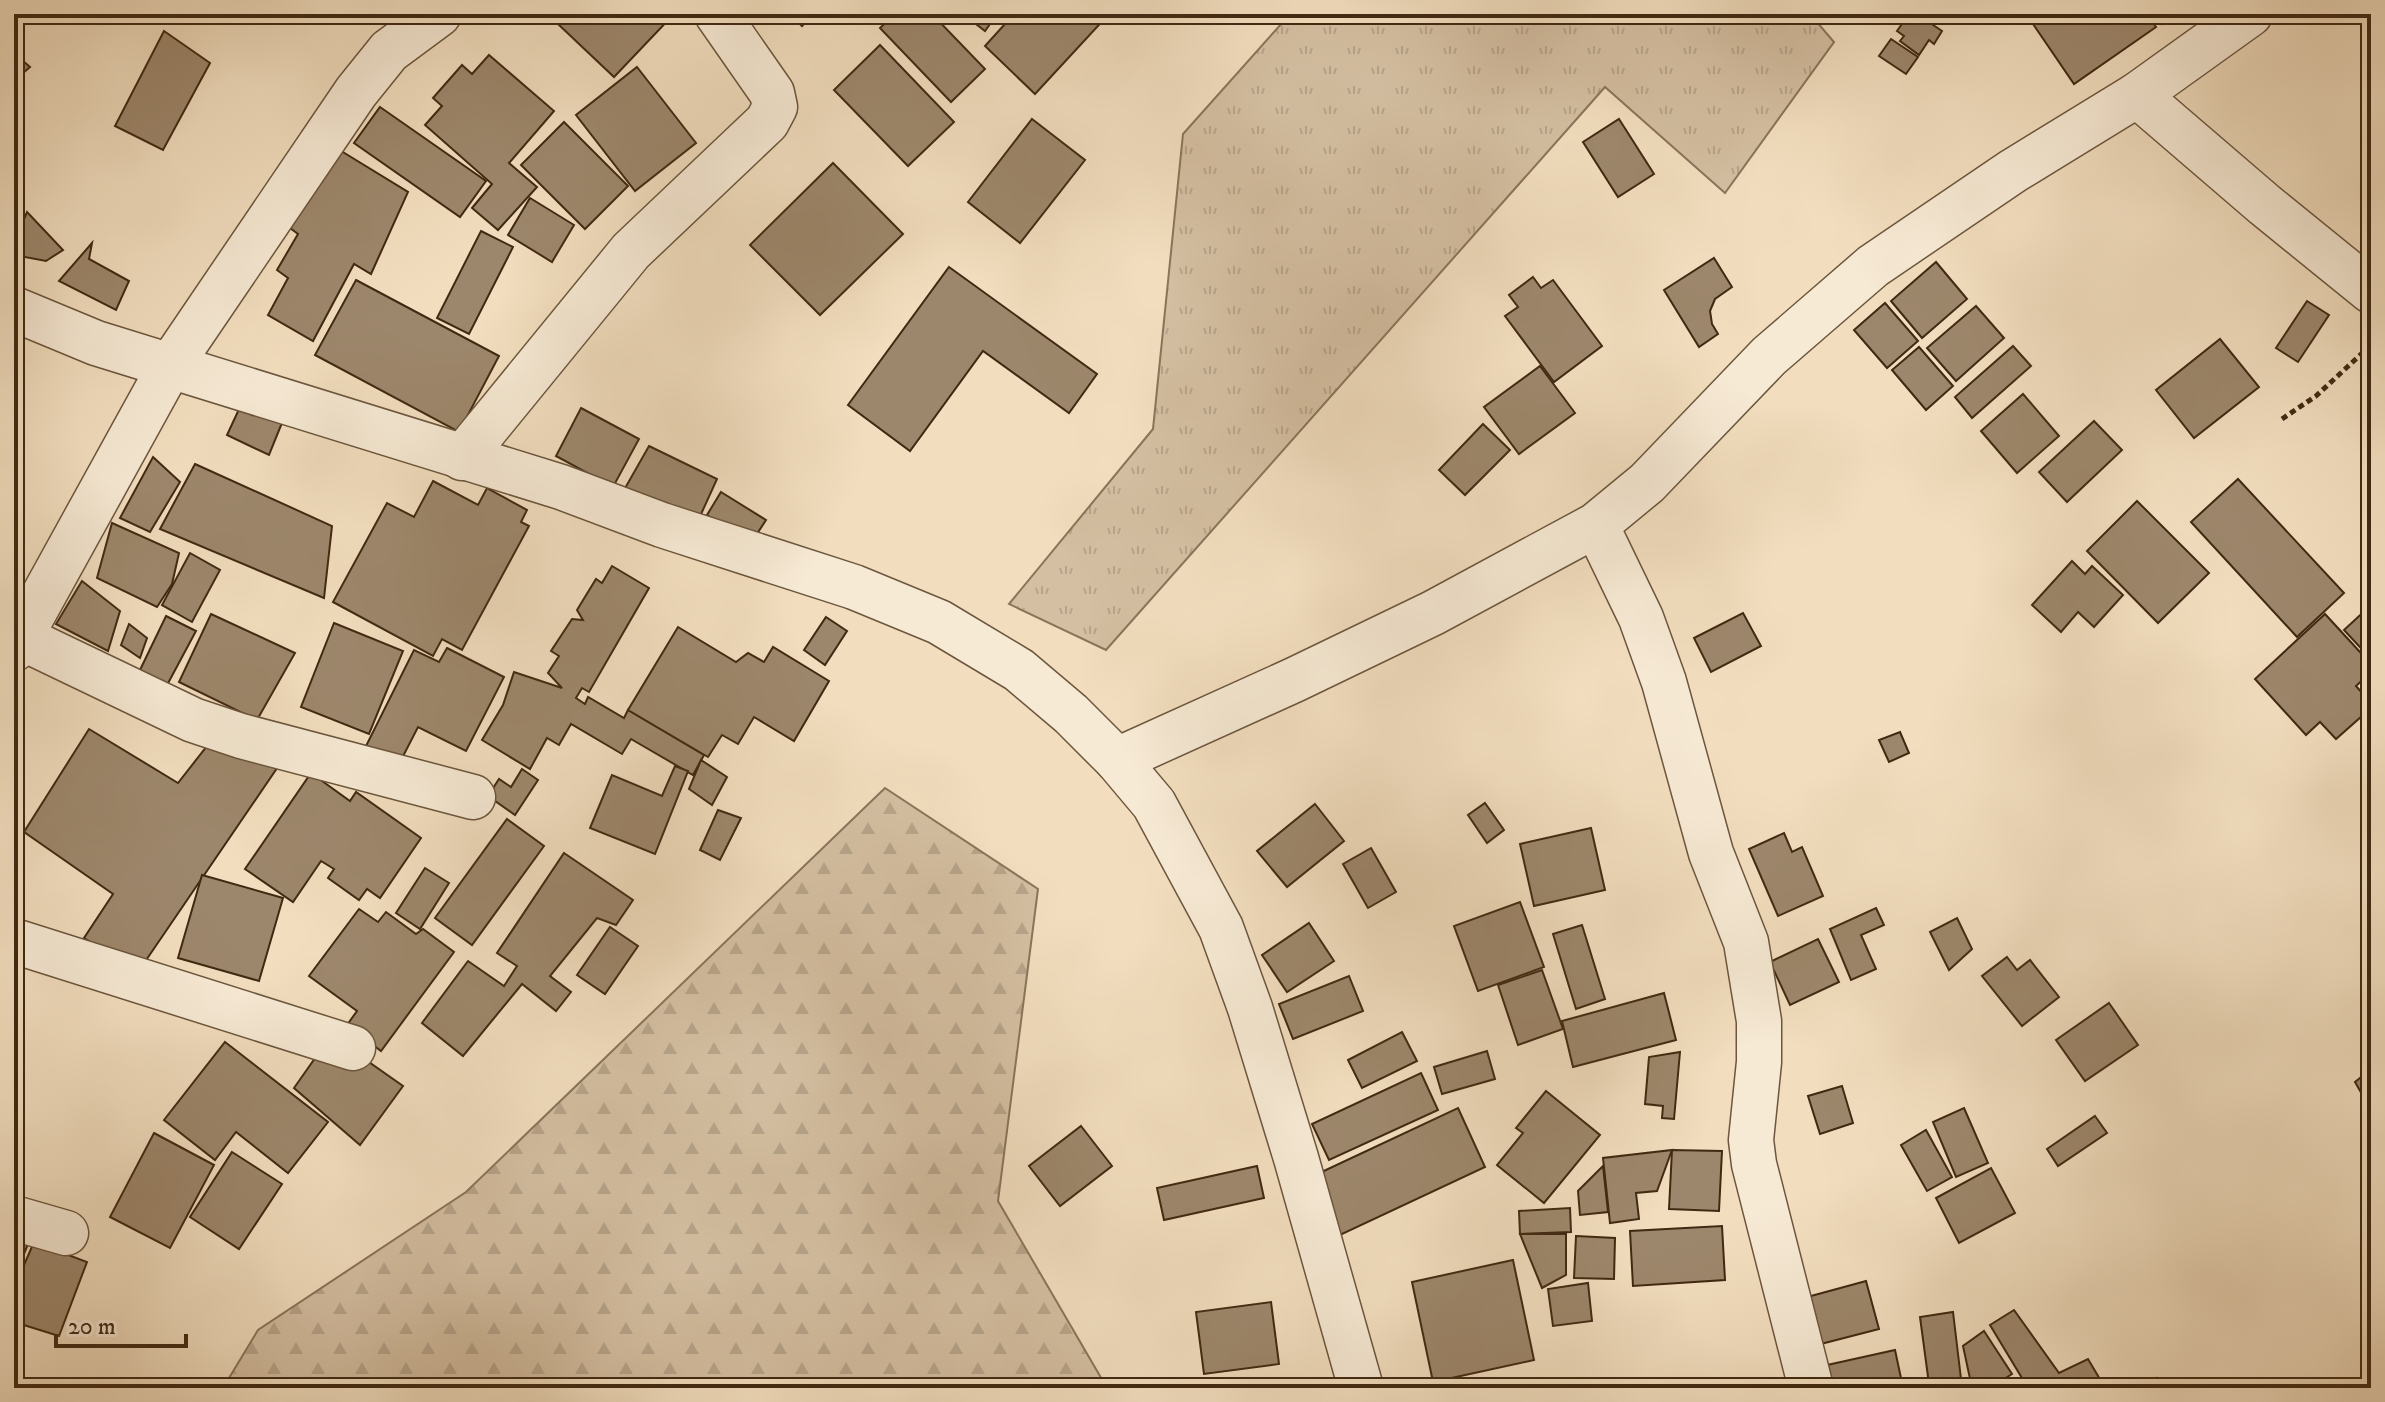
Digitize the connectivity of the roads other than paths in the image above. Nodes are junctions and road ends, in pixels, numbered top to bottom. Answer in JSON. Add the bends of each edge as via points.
{"nodes":[{"id":1,"x":439,"y":14,"type":"edge"},
{"id":2,"x":717,"y":14,"type":"edge"},
{"id":3,"x":2250,"y":14,"type":"edge"},
{"id":4,"x":2137,"y":95,"type":"junction"},
{"id":5,"x":2371,"y":291,"type":"edge"},
{"id":6,"x":14,"y":309,"type":"edge"},
{"id":7,"x":170,"y":366,"type":"junction"},
{"id":8,"x":462,"y":458,"type":"junction"},
{"id":9,"x":1596,"y":525,"type":"junction"},
{"id":10,"x":17,"y":643,"type":"edge"},
{"id":11,"x":1117,"y":760,"type":"junction"},
{"id":12,"x":473,"y":797,"type":"dead end"},
{"id":13,"x":14,"y":941,"type":"edge"},
{"id":14,"x":353,"y":1048,"type":"dead end"},
{"id":15,"x":14,"y":1218,"type":"edge"},
{"id":16,"x":66,"y":1233,"type":"dead end"},
{"id":17,"x":1361,"y":1388,"type":"edge"},
{"id":18,"x":1811,"y":1388,"type":"edge"}],
"edges":[{"from":1,"to":7,"type":"street","via":[[389,51],[356,92]]},
{"from":2,"to":8,"type":"street","via":[[772,93],[775,107],[767,122],[631,251]]},
{"from":3,"to":4,"type":"street"},
{"from":4,"to":5,"type":"street"},
{"from":4,"to":9,"type":"street","via":[[1873,266],[1769,356],[1647,483]]},
{"from":6,"to":7,"type":"street"},
{"from":7,"to":8,"type":"street"},
{"from":7,"to":10,"type":"street"},
{"from":8,"to":11,"type":"street","via":[[854,587],[939,622],[1019,670]]},
{"from":9,"to":11,"type":"street","via":[[1433,613]]},
{"from":9,"to":18,"type":"street","via":[[1641,618],[1711,853],[1746,942],[1759,1021],[1754,1164]]},
{"from":10,"to":12,"type":"street","via":[[193,720]]},
{"from":11,"to":17,"type":"street","via":[[1154,804],[1221,928],[1296,1158]]},
{"from":13,"to":14,"type":"street"},
{"from":15,"to":16,"type":"street"}]}
